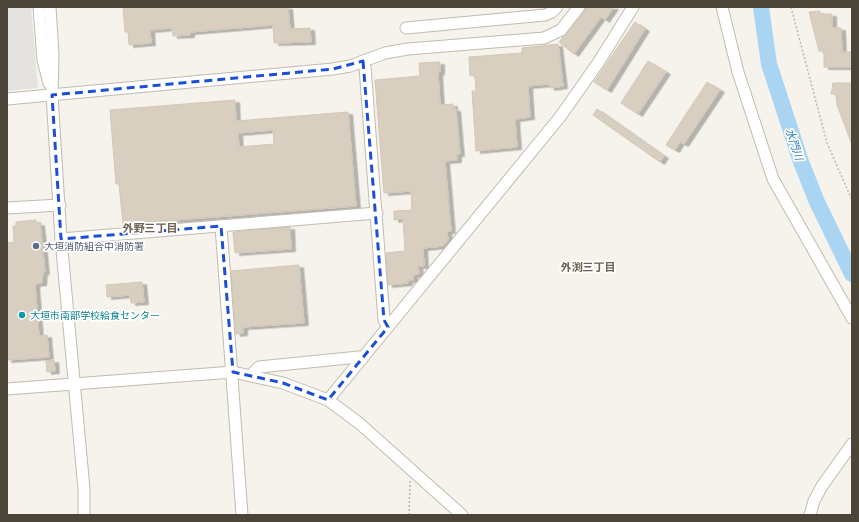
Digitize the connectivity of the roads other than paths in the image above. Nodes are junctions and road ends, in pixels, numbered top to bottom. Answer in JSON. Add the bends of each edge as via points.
{"nodes":[{"id":1,"x":39,"y":7,"type":"edge"},
{"id":2,"x":50,"y":7,"type":"edge"},
{"id":3,"x":557,"y":7,"type":"edge"},
{"id":4,"x":579,"y":7,"type":"edge"},
{"id":5,"x":633,"y":7,"type":"edge"},
{"id":6,"x":722,"y":7,"type":"edge"},
{"id":7,"x":406,"y":28,"type":"dead end"},
{"id":8,"x":363,"y":61,"type":"junction"},
{"id":9,"x":52,"y":95,"type":"junction"},
{"id":10,"x":7,"y":99,"type":"edge"},
{"id":11,"x":60,"y":205,"type":"junction"},
{"id":12,"x":7,"y":208,"type":"edge"},
{"id":13,"x":376,"y":213,"type":"junction"},
{"id":14,"x":221,"y":226,"type":"junction"},
{"id":15,"x":61,"y":239,"type":"junction"},
{"id":16,"x":852,"y":318,"type":"edge"},
{"id":17,"x":388,"y":327,"type":"junction"},
{"id":18,"x":362,"y":359,"type":"junction"},
{"id":19,"x":233,"y":372,"type":"junction"},
{"id":20,"x":251,"y":375,"type":"junction"},
{"id":21,"x":75,"y":384,"type":"junction"},
{"id":22,"x":7,"y":389,"type":"edge"},
{"id":23,"x":328,"y":400,"type":"junction"},
{"id":24,"x":852,"y":444,"type":"edge"},
{"id":25,"x":84,"y":515,"type":"edge"},
{"id":26,"x":242,"y":515,"type":"edge"},
{"id":27,"x":462,"y":515,"type":"edge"},
{"id":28,"x":810,"y":515,"type":"edge"}],
"edges":[{"from":1,"to":9,"type":"street","via":[[43,60]]},
{"from":2,"to":9,"type":"street"},
{"from":3,"to":7,"type":"street","via":[[545,15]]},
{"from":4,"to":8,"type":"street","via":[[561,30],[544,38],[408,49]]},
{"from":5,"to":17,"type":"street","via":[[560,117]]},
{"from":6,"to":16,"type":"street","via":[[738,72],[773,179]]},
{"from":8,"to":9,"type":"street","via":[[333,69]]},
{"from":8,"to":13,"type":"street"},
{"from":9,"to":10,"type":"street"},
{"from":9,"to":11,"type":"street"},
{"from":11,"to":12,"type":"street"},
{"from":11,"to":15,"type":"street"},
{"from":13,"to":14,"type":"street"},
{"from":13,"to":17,"type":"street","via":[[384,320]]},
{"from":14,"to":15,"type":"street"},
{"from":14,"to":19,"type":"street"},
{"from":15,"to":21,"type":"street"},
{"from":17,"to":18,"type":"street"},
{"from":18,"to":20,"type":"street","via":[[359,357],[259,367]]},
{"from":18,"to":23,"type":"street"},
{"from":19,"to":20,"type":"street"},
{"from":19,"to":21,"type":"street"},
{"from":19,"to":26,"type":"street"},
{"from":20,"to":23,"type":"street","via":[[283,383]]},
{"from":21,"to":22,"type":"street"},
{"from":21,"to":25,"type":"street"},
{"from":23,"to":27,"type":"street","via":[[359,423]]},
{"from":24,"to":28,"type":"street","via":[[822,486]]}]}
